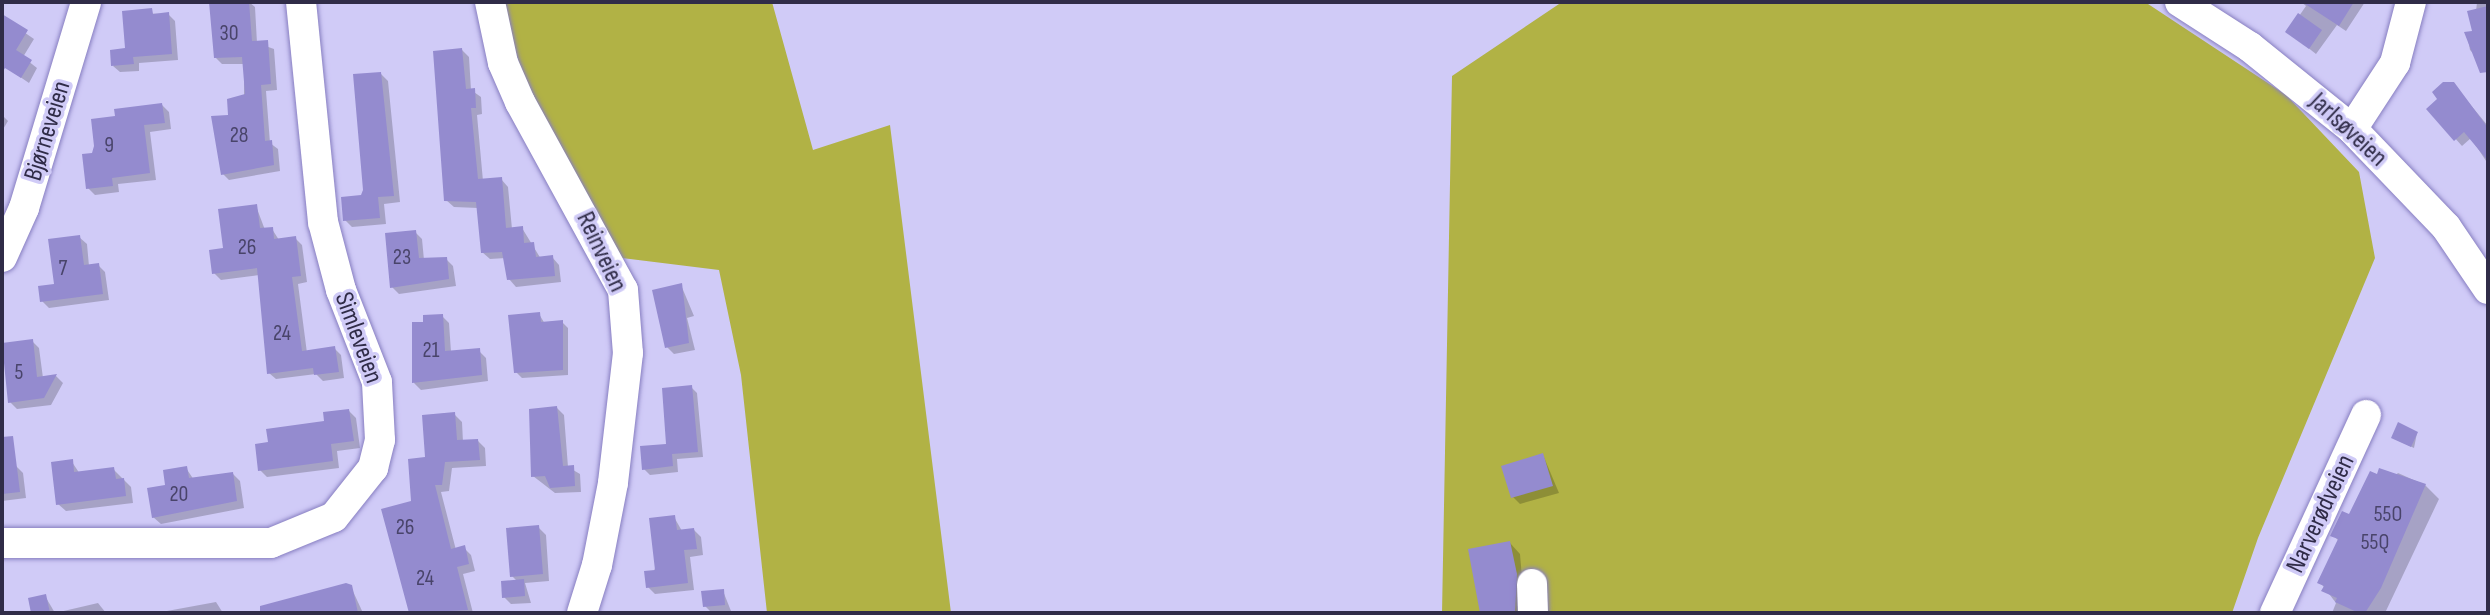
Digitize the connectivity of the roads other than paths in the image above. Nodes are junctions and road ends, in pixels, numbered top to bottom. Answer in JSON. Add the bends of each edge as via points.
{"nodes":[{"id":1,"x":86,"y":2,"type":"edge"},
{"id":2,"x":301,"y":2,"type":"edge"},
{"id":3,"x":490,"y":2,"type":"edge"},
{"id":4,"x":2180,"y":2,"type":"edge"},
{"id":5,"x":2411,"y":2,"type":"edge"},
{"id":6,"x":2352,"y":129,"type":"junction"},
{"id":7,"x":2,"y":257,"type":"edge"},
{"id":8,"x":2488,"y":289,"type":"edge"},
{"id":9,"x":2366,"y":415,"type":"dead end"},
{"id":10,"x":2,"y":543,"type":"edge"},
{"id":11,"x":582,"y":613,"type":"edge"},
{"id":12,"x":2275,"y":613,"type":"edge"}],
"edges":[{"from":1,"to":7,"type":"street","name":"Bjørneveien","via":[[24,208]]},
{"from":2,"to":10,"type":"street","name":"Simleveien","via":[[323,222],[341,290],[377,382],[380,440],[373,468],[334,517],[271,543]]},
{"from":3,"to":11,"type":"street","name":"Reinveien","via":[[503,63],[520,102],[623,290],[628,353],[613,483]]},
{"from":4,"to":6,"type":"street","name":"Jarlsøveien","via":[[2250,47]]},
{"from":5,"to":6,"type":"street","via":[[2395,63]]},
{"from":6,"to":8,"type":"street","name":"Jarlsøveien","via":[[2446,227]]},
{"from":9,"to":12,"type":"street","name":"Narverødveien"}]}
